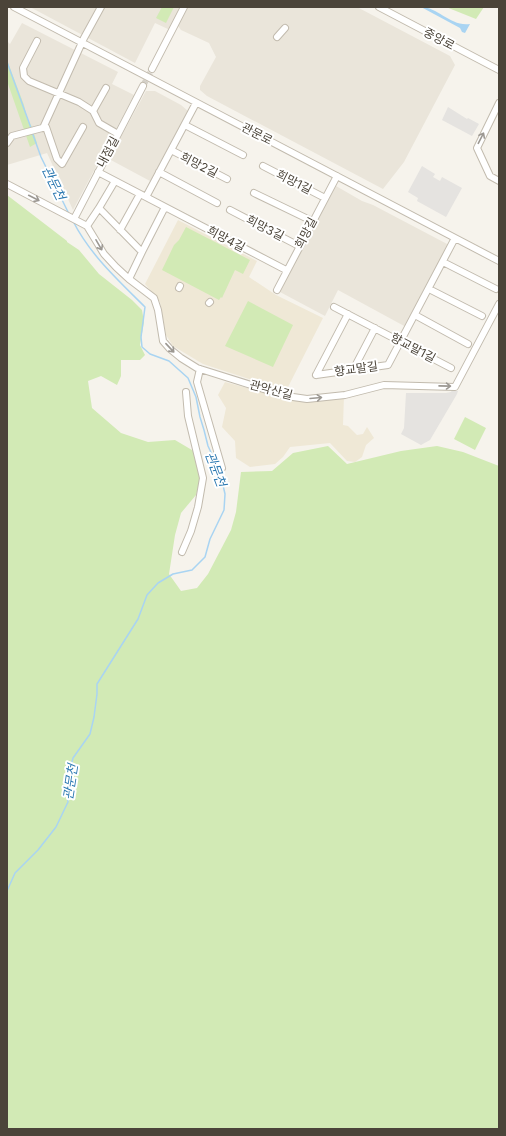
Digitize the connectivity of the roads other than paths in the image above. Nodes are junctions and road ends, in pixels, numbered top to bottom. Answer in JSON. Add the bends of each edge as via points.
{"nodes":[{"id":1,"x":14,"y":7,"type":"edge"},
{"id":2,"x":101,"y":7,"type":"edge"},
{"id":3,"x":184,"y":7,"type":"edge"},
{"id":4,"x":379,"y":7,"type":"edge"},
{"id":5,"x":285,"y":28,"type":"dead end"},
{"id":6,"x":277,"y":37,"type":"dead end"},
{"id":7,"x":37,"y":41,"type":"dead end"},
{"id":8,"x":82,"y":43,"type":"junction"},
{"id":9,"x":152,"y":69,"type":"tunnel mouth"},
{"id":10,"x":499,"y":70,"type":"edge"},
{"id":11,"x":143,"y":86,"type":"tunnel mouth"},
{"id":12,"x":106,"y":88,"type":"dead end"},
{"id":13,"x":58,"y":93,"type":"junction"},
{"id":14,"x":196,"y":103,"type":"junction"},
{"id":15,"x":499,"y":103,"type":"edge"},
{"id":16,"x":93,"y":111,"type":"junction"},
{"id":17,"x":185,"y":125,"type":"junction"},
{"id":18,"x":83,"y":127,"type":"dead end"},
{"id":19,"x":42,"y":128,"type":"junction"},
{"id":20,"x":118,"y":134,"type":"junction"},
{"id":21,"x":7,"y":140,"type":"edge"},
{"id":22,"x":171,"y":150,"type":"junction"},
{"id":23,"x":243,"y":155,"type":"dead end"},
{"id":24,"x":263,"y":166,"type":"dead end"},
{"id":25,"x":98,"y":172,"type":"junction"},
{"id":26,"x":159,"y":172,"type":"junction"},
{"id":27,"x":337,"y":176,"type":"junction"},
{"id":28,"x":228,"y":179,"type":"dead end"},
{"id":29,"x":115,"y":181,"type":"junction"},
{"id":30,"x":499,"y":181,"type":"edge"},
{"id":31,"x":7,"y":184,"type":"edge"},
{"id":32,"x":254,"y":193,"type":"dead end"},
{"id":33,"x":143,"y":195,"type":"junction"},
{"id":34,"x":324,"y":198,"type":"junction"},
{"id":35,"x":217,"y":203,"type":"dead end"},
{"id":36,"x":165,"y":207,"type":"junction"},
{"id":37,"x":99,"y":208,"type":"junction"},
{"id":38,"x":230,"y":210,"type":"dead end"},
{"id":39,"x":73,"y":218,"type":"junction"},
{"id":40,"x":312,"y":221,"type":"junction"},
{"id":41,"x":87,"y":226,"type":"junction"},
{"id":42,"x":120,"y":230,"type":"junction"},
{"id":43,"x":455,"y":238,"type":"junction"},
{"id":44,"x":300,"y":246,"type":"junction"},
{"id":45,"x":142,"y":252,"type":"junction"},
{"id":46,"x":499,"y":261,"type":"edge"},
{"id":47,"x":443,"y":262,"type":"junction"},
{"id":48,"x":286,"y":270,"type":"junction"},
{"id":49,"x":129,"y":279,"type":"junction"},
{"id":50,"x":429,"y":289,"type":"junction"},
{"id":51,"x":277,"y":290,"type":"dead end"},
{"id":52,"x":496,"y":290,"type":"dead end"},
{"id":53,"x":499,"y":304,"type":"edge"},
{"id":54,"x":334,"y":307,"type":"dead end"},
{"id":55,"x":348,"y":314,"type":"junction"},
{"id":56,"x":415,"y":315,"type":"junction"},
{"id":57,"x":482,"y":316,"type":"dead end"},
{"id":58,"x":375,"y":328,"type":"junction"},
{"id":59,"x":401,"y":342,"type":"junction"},
{"id":60,"x":468,"y":344,"type":"dead end"},
{"id":61,"x":451,"y":368,"type":"dead end"},
{"id":62,"x":200,"y":369,"type":"junction"},
{"id":63,"x":353,"y":370,"type":"junction"},
{"id":64,"x":186,"y":392,"type":"dead end"},
{"id":65,"x":222,"y":468,"type":"dead end"},
{"id":66,"x":182,"y":552,"type":"dead end"}],
"edges":[{"from":1,"to":8,"type":"street","name":"관문로"},
{"from":2,"to":8,"type":"street"},
{"from":3,"to":9,"type":"street"},
{"from":4,"to":10,"type":"street","name":"중앙로"},
{"from":5,"to":6,"type":"street"},
{"from":7,"to":13,"type":"street","via":[[23,68],[24,76],[29,81]]},
{"from":8,"to":13,"type":"street"},
{"from":8,"to":14,"type":"street","name":"관문로"},
{"from":11,"to":20,"type":"street","name":"내점길"},
{"from":12,"to":16,"type":"street"},
{"from":13,"to":16,"type":"street"},
{"from":13,"to":19,"type":"street"},
{"from":14,"to":17,"type":"street"},
{"from":14,"to":27,"type":"street","name":"관문로"},
{"from":30,"to":15,"type":"street","one_way":true,"via":[[490,176],[477,148]]},
{"from":16,"to":20,"type":"street","via":[[99,123]]},
{"from":17,"to":22,"type":"street"},
{"from":17,"to":23,"type":"street"},
{"from":18,"to":19,"type":"street","via":[[62,164],[57,159],[46,128]]},
{"from":19,"to":21,"type":"street","via":[[12,136]]},
{"from":20,"to":25,"type":"street","name":"내점길"},
{"from":22,"to":26,"type":"street"},
{"from":22,"to":28,"type":"street","name":"희망2길"},
{"from":24,"to":34,"type":"street","name":"희망1길"},
{"from":25,"to":29,"type":"street","name":"희망4길"},
{"from":25,"to":39,"type":"street","name":"내점길"},
{"from":26,"to":33,"type":"street"},
{"from":26,"to":35,"type":"street"},
{"from":27,"to":34,"type":"street","name":"희망길"},
{"from":27,"to":43,"type":"street","name":"관문로"},
{"from":29,"to":33,"type":"street","name":"희망4길"},
{"from":29,"to":37,"type":"street"},
{"from":31,"to":39,"type":"street","name":"관악산길","one_way":true},
{"from":32,"to":40,"type":"street"},
{"from":33,"to":36,"type":"street","name":"희망4길"},
{"from":33,"to":42,"type":"street"},
{"from":34,"to":40,"type":"street","name":"희망길"},
{"from":36,"to":45,"type":"street"},
{"from":36,"to":48,"type":"street","name":"희망4길"},
{"from":37,"to":41,"type":"street"},
{"from":37,"to":42,"type":"street"},
{"from":38,"to":44,"type":"street","name":"희망3길"},
{"from":39,"to":41,"type":"street","name":"관악산길"},
{"from":40,"to":44,"type":"street","name":"희망길"},
{"from":41,"to":49,"type":"street","name":"관악산길","one_way":true,"via":[[104,254]]},
{"from":42,"to":45,"type":"street"},
{"from":43,"to":46,"type":"street","name":"관문로"},
{"from":43,"to":47,"type":"street","name":"향교말길"},
{"from":44,"to":48,"type":"street","name":"희망길"},
{"from":45,"to":49,"type":"street"},
{"from":47,"to":50,"type":"street","name":"향교말길"},
{"from":47,"to":52,"type":"street"},
{"from":48,"to":51,"type":"street","name":"희망길"},
{"from":49,"to":62,"type":"street","name":"관악산길","one_way":true,"via":[[154,298],[164,341],[170,349]]},
{"from":50,"to":56,"type":"street","name":"향교말길"},
{"from":50,"to":57,"type":"street"},
{"from":62,"to":53,"type":"street","name":"관악산길","one_way":true,"via":[[286,396],[307,398],[345,395],[384,385],[455,386]]},
{"from":54,"to":55,"type":"street","name":"향교말1길"},
{"from":55,"to":58,"type":"street","name":"향교말1길"},
{"from":55,"to":63,"type":"street","name":"향교말길","via":[[316,375]]},
{"from":56,"to":59,"type":"street","name":"향교말길"},
{"from":56,"to":60,"type":"street"},
{"from":58,"to":59,"type":"street","name":"향교말1길"},
{"from":58,"to":63,"type":"street"},
{"from":59,"to":61,"type":"street","name":"향교말1길"},
{"from":59,"to":63,"type":"street","name":"향교말길","via":[[388,365]]},
{"from":62,"to":65,"type":"street","via":[[197,382]]},
{"from":64,"to":66,"type":"street","via":[[188,416],[203,478],[198,507]]}]}
